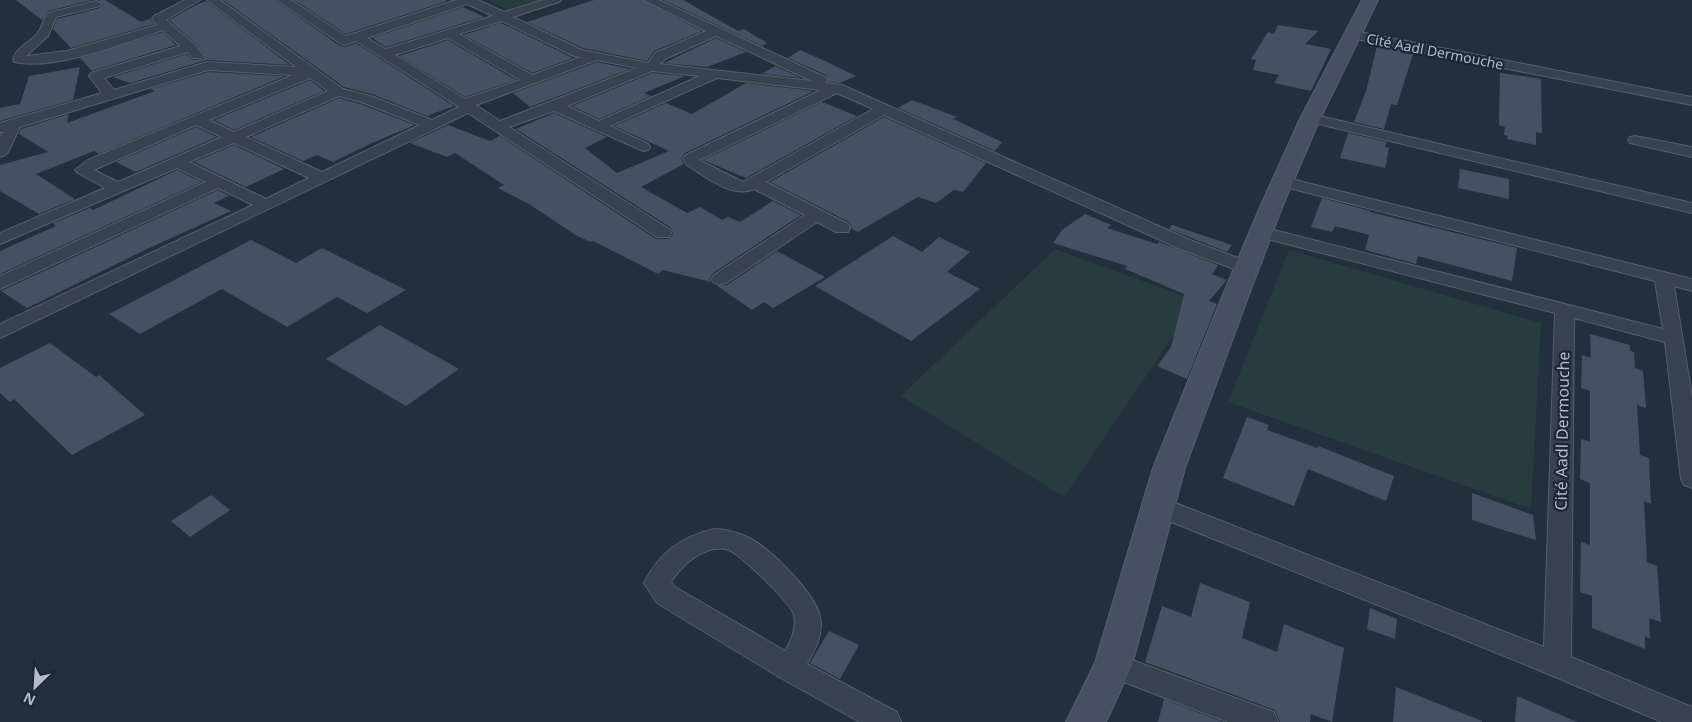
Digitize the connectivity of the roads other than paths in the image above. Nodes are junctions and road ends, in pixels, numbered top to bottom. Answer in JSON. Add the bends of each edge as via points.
{"nodes":[{"id":1,"x":194,"y":0,"type":"edge"},
{"id":2,"x":213,"y":0,"type":"edge"},
{"id":3,"x":283,"y":0,"type":"edge"},
{"id":4,"x":468,"y":0,"type":"edge"},
{"id":5,"x":555,"y":0,"type":"edge"},
{"id":6,"x":650,"y":0,"type":"edge"},
{"id":7,"x":1370,"y":0,"type":"edge"},
{"id":8,"x":96,"y":4,"type":"dead end"},
{"id":9,"x":501,"y":16,"type":"junction"},
{"id":10,"x":165,"y":26,"type":"junction"},
{"id":11,"x":717,"y":31,"type":"junction"},
{"id":12,"x":450,"y":34,"type":"junction"},
{"id":13,"x":1355,"y":35,"type":"junction"},
{"id":14,"x":358,"y":37,"type":"junction"},
{"id":15,"x":190,"y":47,"type":"junction"},
{"id":16,"x":385,"y":54,"type":"junction"},
{"id":17,"x":594,"y":57,"type":"junction"},
{"id":18,"x":207,"y":66,"type":"junction"},
{"id":19,"x":651,"y":66,"type":"junction"},
{"id":20,"x":311,"y":72,"type":"junction"},
{"id":21,"x":718,"y":74,"type":"junction"},
{"id":22,"x":530,"y":80,"type":"junction"},
{"id":23,"x":837,"y":88,"type":"junction"},
{"id":24,"x":338,"y":92,"type":"junction"},
{"id":25,"x":110,"y":94,"type":"junction"},
{"id":26,"x":1692,"y":101,"type":"edge"},
{"id":27,"x":468,"y":105,"type":"junction"},
{"id":28,"x":556,"y":106,"type":"junction"},
{"id":29,"x":884,"y":108,"type":"junction"},
{"id":30,"x":1310,"y":118,"type":"junction"},
{"id":31,"x":197,"y":120,"type":"junction"},
{"id":32,"x":430,"y":124,"type":"junction"},
{"id":33,"x":7,"y":126,"type":"edge"},
{"id":34,"x":598,"y":126,"type":"junction"},
{"id":35,"x":497,"y":127,"type":"junction"},
{"id":36,"x":234,"y":137,"type":"junction"},
{"id":37,"x":1635,"y":140,"type":"dead end"},
{"id":38,"x":643,"y":146,"type":"dead end"},
{"id":39,"x":0,"y":152,"type":"edge"},
{"id":40,"x":1692,"y":152,"type":"edge"},
{"id":41,"x":177,"y":162,"type":"junction"},
{"id":42,"x":320,"y":177,"type":"junction"},
{"id":43,"x":218,"y":182,"type":"junction"},
{"id":44,"x":1283,"y":182,"type":"junction"},
{"id":45,"x":755,"y":183,"type":"junction"},
{"id":46,"x":117,"y":188,"type":"junction"},
{"id":47,"x":264,"y":204,"type":"junction"},
{"id":48,"x":1692,"y":208,"type":"edge"},
{"id":49,"x":816,"y":215,"type":"junction"},
{"id":50,"x":842,"y":228,"type":"dead end"},
{"id":51,"x":1262,"y":232,"type":"junction"},
{"id":52,"x":663,"y":233,"type":"dead end"},
{"id":53,"x":0,"y":239,"type":"edge"},
{"id":54,"x":1248,"y":268,"type":"junction"},
{"id":55,"x":1663,"y":277,"type":"junction"},
{"id":56,"x":720,"y":279,"type":"dead end"},
{"id":57,"x":0,"y":283,"type":"edge"},
{"id":58,"x":1692,"y":284,"type":"edge"},
{"id":59,"x":1565,"y":310,"type":"junction"},
{"id":60,"x":1,"y":330,"type":"edge"},
{"id":61,"x":1674,"y":338,"type":"junction"},
{"id":62,"x":1690,"y":441,"type":"edge"},
{"id":63,"x":1692,"y":479,"type":"edge"},
{"id":64,"x":1157,"y":506,"type":"junction"},
{"id":65,"x":1557,"y":664,"type":"junction"},
{"id":66,"x":1112,"y":665,"type":"junction"},
{"id":67,"x":790,"y":668,"type":"junction"},
{"id":68,"x":1692,"y":721,"type":"edge"},
{"id":69,"x":887,"y":722,"type":"edge"},
{"id":70,"x":1086,"y":722,"type":"edge"},
{"id":71,"x":1264,"y":722,"type":"edge"}],
"edges":[{"from":1,"to":10,"type":"street","via":[[158,19]]},
{"from":2,"to":20,"type":"street"},
{"from":3,"to":14,"type":"street","via":[[345,41]]},
{"from":4,"to":9,"type":"street"},
{"from":4,"to":14,"type":"street"},
{"from":5,"to":9,"type":"street"},
{"from":6,"to":11,"type":"street"},
{"from":7,"to":13,"type":"main road"},
{"from":8,"to":10,"type":"street","via":[[52,15],[48,18],[45,32],[21,53],[19,59],[40,60],[89,49]]},
{"from":9,"to":12,"type":"street"},
{"from":9,"to":17,"type":"street","via":[[578,53]]},
{"from":10,"to":15,"type":"street"},
{"from":11,"to":19,"type":"street","via":[[660,56]]},
{"from":11,"to":23,"type":"street"},
{"from":12,"to":16,"type":"street"},
{"from":12,"to":22,"type":"street"},
{"from":13,"to":26,"type":"street","name":"Cité Aadl Dermouche"},
{"from":13,"to":30,"type":"main road"},
{"from":14,"to":16,"type":"street"},
{"from":15,"to":18,"type":"street"},
{"from":15,"to":25,"type":"street","via":[[96,76]]},
{"from":16,"to":27,"type":"street"},
{"from":17,"to":19,"type":"street"},
{"from":17,"to":22,"type":"street"},
{"from":18,"to":20,"type":"street"},
{"from":18,"to":25,"type":"street"},
{"from":19,"to":21,"type":"street"},
{"from":19,"to":28,"type":"street"},
{"from":20,"to":24,"type":"street"},
{"from":20,"to":31,"type":"street"},
{"from":21,"to":23,"type":"street"},
{"from":21,"to":34,"type":"street"},
{"from":22,"to":27,"type":"street"},
{"from":23,"to":29,"type":"street"},
{"from":23,"to":45,"type":"street","via":[[691,158],[692,162],[737,187]]},
{"from":24,"to":32,"type":"street","via":[[366,99]]},
{"from":24,"to":36,"type":"street"},
{"from":25,"to":33,"type":"street"},
{"from":27,"to":32,"type":"street"},
{"from":27,"to":35,"type":"street"},
{"from":28,"to":34,"type":"street"},
{"from":28,"to":35,"type":"street"},
{"from":29,"to":45,"type":"street"},
{"from":29,"to":54,"type":"street","via":[[1184,244]]},
{"from":30,"to":44,"type":"main road"},
{"from":30,"to":48,"type":"street"},
{"from":31,"to":36,"type":"street"},
{"from":31,"to":46,"type":"street","via":[[92,163],[83,170]]},
{"from":32,"to":42,"type":"street"},
{"from":33,"to":39,"type":"street"},
{"from":34,"to":38,"type":"street"},
{"from":35,"to":52,"type":"street"},
{"from":36,"to":41,"type":"street"},
{"from":36,"to":42,"type":"street"},
{"from":37,"to":40,"type":"street"},
{"from":41,"to":43,"type":"street"},
{"from":41,"to":46,"type":"street"},
{"from":42,"to":47,"type":"street"},
{"from":43,"to":47,"type":"street"},
{"from":43,"to":57,"type":"street"},
{"from":44,"to":51,"type":"main road"},
{"from":44,"to":55,"type":"street"},
{"from":45,"to":49,"type":"street"},
{"from":46,"to":53,"type":"street"},
{"from":47,"to":60,"type":"street"},
{"from":49,"to":50,"type":"street"},
{"from":49,"to":56,"type":"street"},
{"from":51,"to":54,"type":"main road"},
{"from":51,"to":59,"type":"street"},
{"from":54,"to":64,"type":"main road"},
{"from":55,"to":58,"type":"street"},
{"from":55,"to":61,"type":"street"},
{"from":59,"to":61,"type":"street"},
{"from":59,"to":65,"type":"street","name":"Cité Aadl Dermouche"},
{"from":61,"to":62,"type":"street"},
{"from":62,"to":63,"type":"street"},
{"from":64,"to":65,"type":"street"},
{"from":64,"to":66,"type":"main road"},
{"from":65,"to":68,"type":"street"},
{"from":66,"to":70,"type":"main road"},
{"from":66,"to":71,"type":"street"},
{"from":67,"to":67,"type":"street","via":[[666,595],[657,583],[675,557],[698,543],[719,538],[736,542],[753,554],[804,604],[808,622],[805,641]]},
{"from":67,"to":69,"type":"street"}]}
